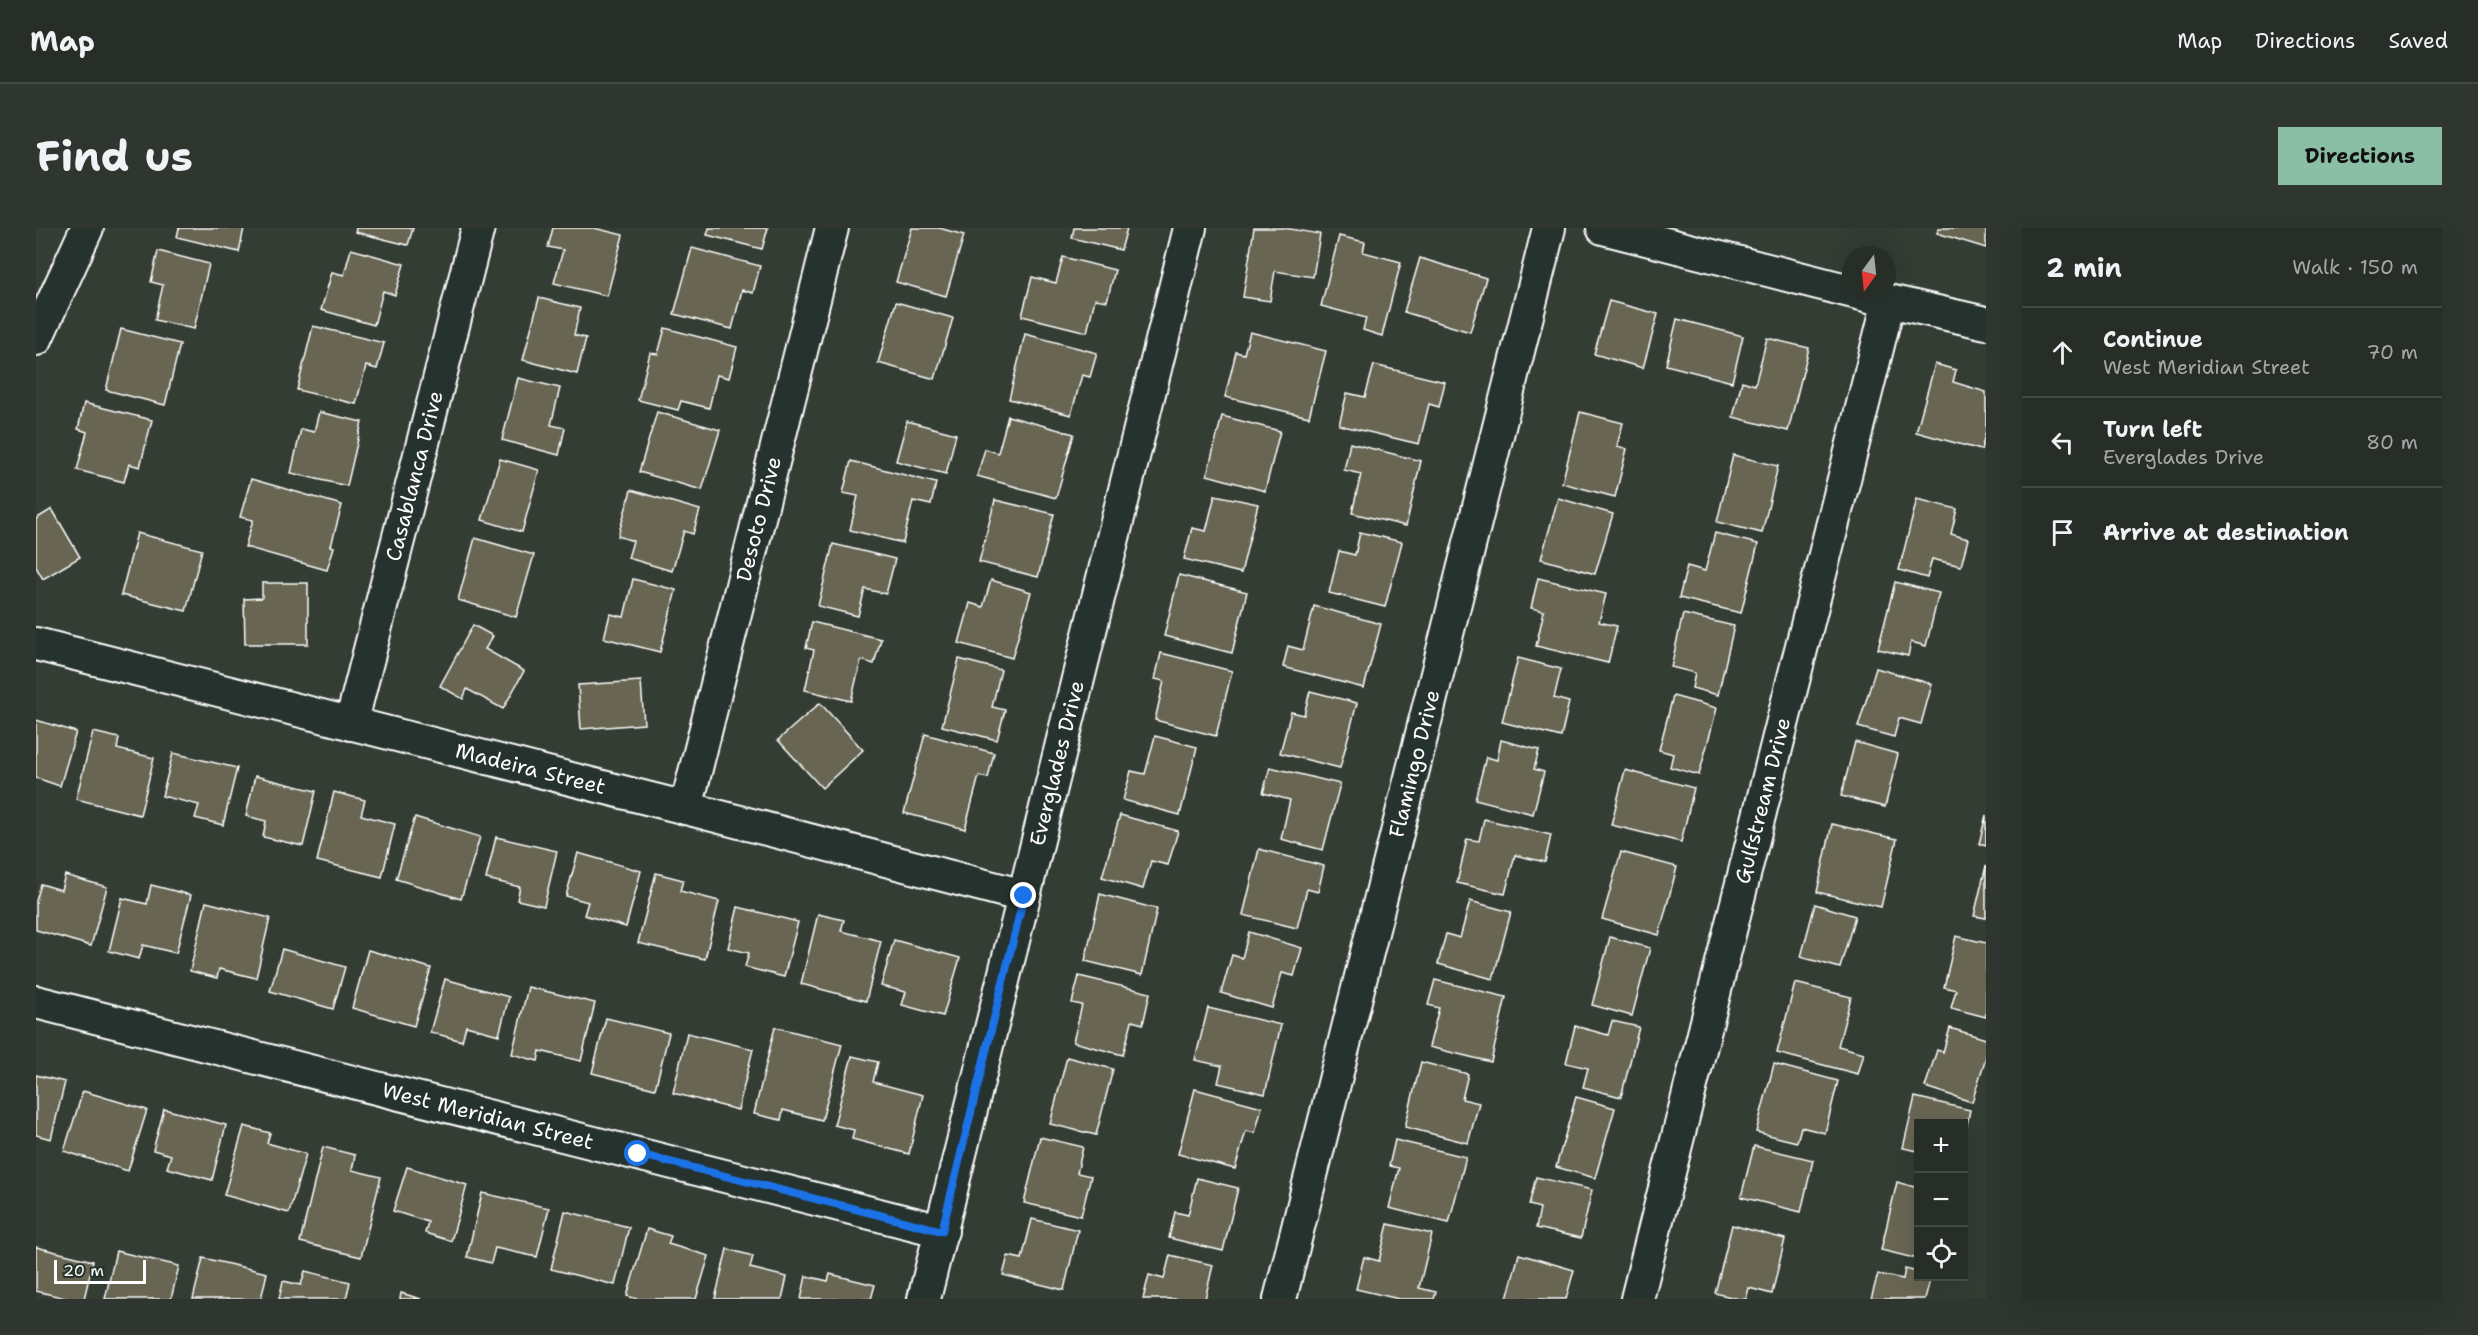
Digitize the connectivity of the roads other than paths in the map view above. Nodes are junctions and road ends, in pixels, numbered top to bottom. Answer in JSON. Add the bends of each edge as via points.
{"nodes":[{"id":1,"x":87,"y":228,"type":"edge"},
{"id":2,"x":478,"y":228,"type":"edge"},
{"id":3,"x":832,"y":228,"type":"edge"},
{"id":4,"x":1191,"y":228,"type":"edge"},
{"id":5,"x":1549,"y":228,"type":"edge"},
{"id":6,"x":1603,"y":228,"type":"edge"},
{"id":7,"x":1889,"y":301,"type":"junction"},
{"id":8,"x":1986,"y":323,"type":"edge"},
{"id":9,"x":36,"y":339,"type":"edge"},
{"id":10,"x":36,"y":644,"type":"edge"},
{"id":11,"x":351,"y":724,"type":"junction"},
{"id":12,"x":686,"y":808,"type":"junction"},
{"id":13,"x":1024,"y":896,"type":"junction"},
{"id":14,"x":36,"y":1002,"type":"edge"},
{"id":15,"x":942,"y":1231,"type":"junction"},
{"id":16,"x":924,"y":1299,"type":"edge"},
{"id":17,"x":1280,"y":1299,"type":"edge"},
{"id":18,"x":1637,"y":1299,"type":"edge"}],
"edges":[{"from":1,"to":9,"type":"street"},
{"from":2,"to":11,"type":"street","name":"Casablanca Drive"},
{"from":3,"to":12,"type":"street","name":"Desoto Drive"},
{"from":4,"to":13,"type":"street","name":"Everglades Drive"},
{"from":5,"to":17,"type":"street","name":"Flamingo Drive"},
{"from":6,"to":7,"type":"street"},
{"from":7,"to":8,"type":"street"},
{"from":7,"to":18,"type":"street","name":"Gulfstream Drive"},
{"from":10,"to":11,"type":"street","name":"Madeira Street"},
{"from":11,"to":12,"type":"street","name":"Madeira Street"},
{"from":12,"to":13,"type":"street","name":"Madeira Street"},
{"from":13,"to":15,"type":"street","name":"Everglades Drive"},
{"from":14,"to":15,"type":"street","name":"West Meridian Street"},
{"from":15,"to":16,"type":"street","name":"Everglades Drive"}]}
